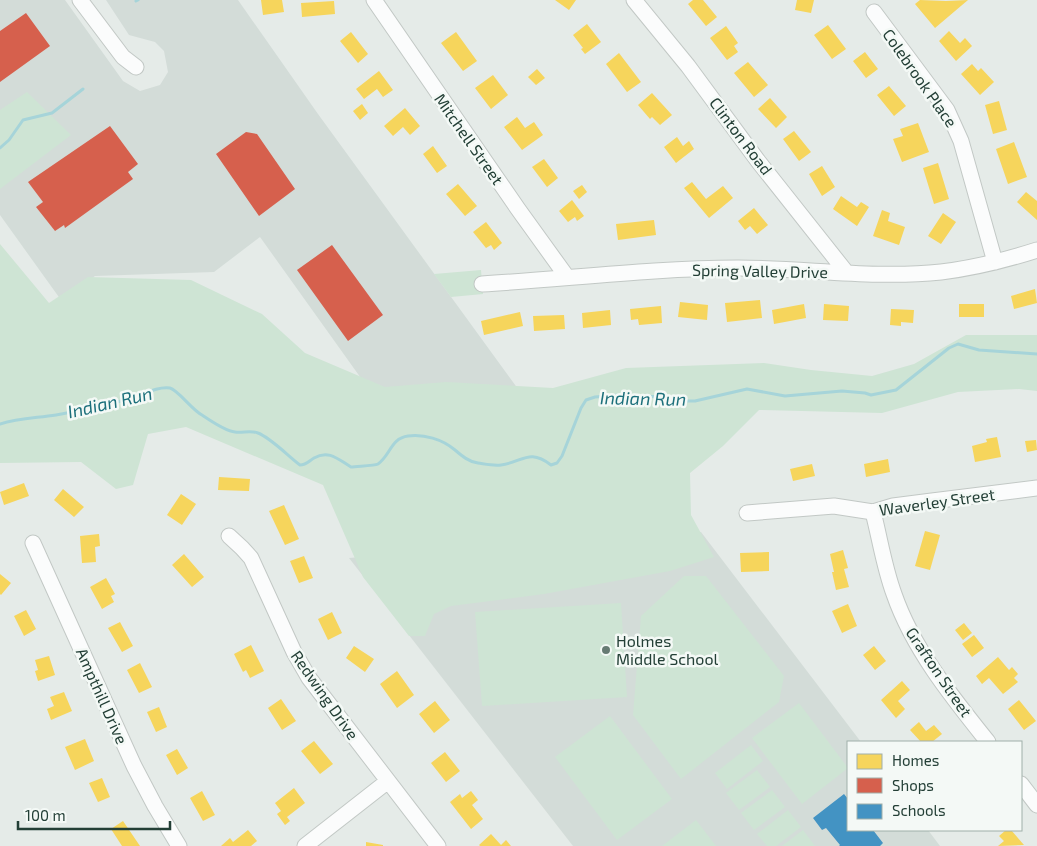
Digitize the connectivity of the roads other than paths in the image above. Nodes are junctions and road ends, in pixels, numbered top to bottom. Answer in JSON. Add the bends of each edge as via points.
{"nodes":[{"id":1,"x":80,"y":0,"type":"edge"},
{"id":2,"x":374,"y":0,"type":"edge"},
{"id":3,"x":634,"y":0,"type":"edge"},
{"id":4,"x":874,"y":12,"type":"dead end"},
{"id":5,"x":136,"y":67,"type":"dead end"},
{"id":6,"x":1037,"y":250,"type":"edge"},
{"id":7,"x":995,"y":262,"type":"junction"},
{"id":8,"x":846,"y":272,"type":"junction"},
{"id":9,"x":567,"y":277,"type":"junction"},
{"id":10,"x":482,"y":284,"type":"dead end"},
{"id":11,"x":1037,"y":488,"type":"edge"},
{"id":12,"x":873,"y":512,"type":"junction"},
{"id":13,"x":747,"y":513,"type":"dead end"},
{"id":14,"x":229,"y":536,"type":"dead end"},
{"id":15,"x":33,"y":543,"type":"dead end"},
{"id":16,"x":987,"y":741,"type":"edge"},
{"id":17,"x":388,"y":782,"type":"junction"},
{"id":18,"x":1022,"y":785,"type":"edge"},
{"id":19,"x":1037,"y":805,"type":"edge"},
{"id":20,"x":179,"y":846,"type":"edge"},
{"id":21,"x":305,"y":846,"type":"edge"},
{"id":22,"x":438,"y":846,"type":"edge"}],
"edges":[{"from":1,"to":5,"type":"street","via":[[118,51]]},
{"from":2,"to":9,"type":"street","name":"Mitchell Street"},
{"from":3,"to":8,"type":"street","name":"Clinton Road"},
{"from":4,"to":7,"type":"street","name":"Colebrook Place","via":[[956,128]]},
{"from":6,"to":7,"type":"street","name":"Spring Valley Drive"},
{"from":7,"to":8,"type":"street","name":"Spring Valley Drive","via":[[912,274]]},
{"from":8,"to":9,"type":"street","name":"Spring Valley Drive","via":[[727,268]]},
{"from":9,"to":10,"type":"street","name":"Spring Valley Drive"},
{"from":11,"to":12,"type":"street","name":"Waverley Street","via":[[932,500]]},
{"from":12,"to":13,"type":"street","name":"Waverley Street","via":[[834,506]]},
{"from":12,"to":16,"type":"street","name":"Grafton Street","via":[[893,593],[908,627],[941,681]]},
{"from":14,"to":17,"type":"street","name":"Redwing Drive","via":[[250,558],[305,671]]},
{"from":15,"to":20,"type":"street","name":"Ampthill Drive","via":[[134,766]]},
{"from":17,"to":21,"type":"street"},
{"from":17,"to":22,"type":"street","name":"Redwing Drive"},
{"from":18,"to":19,"type":"street"}]}
